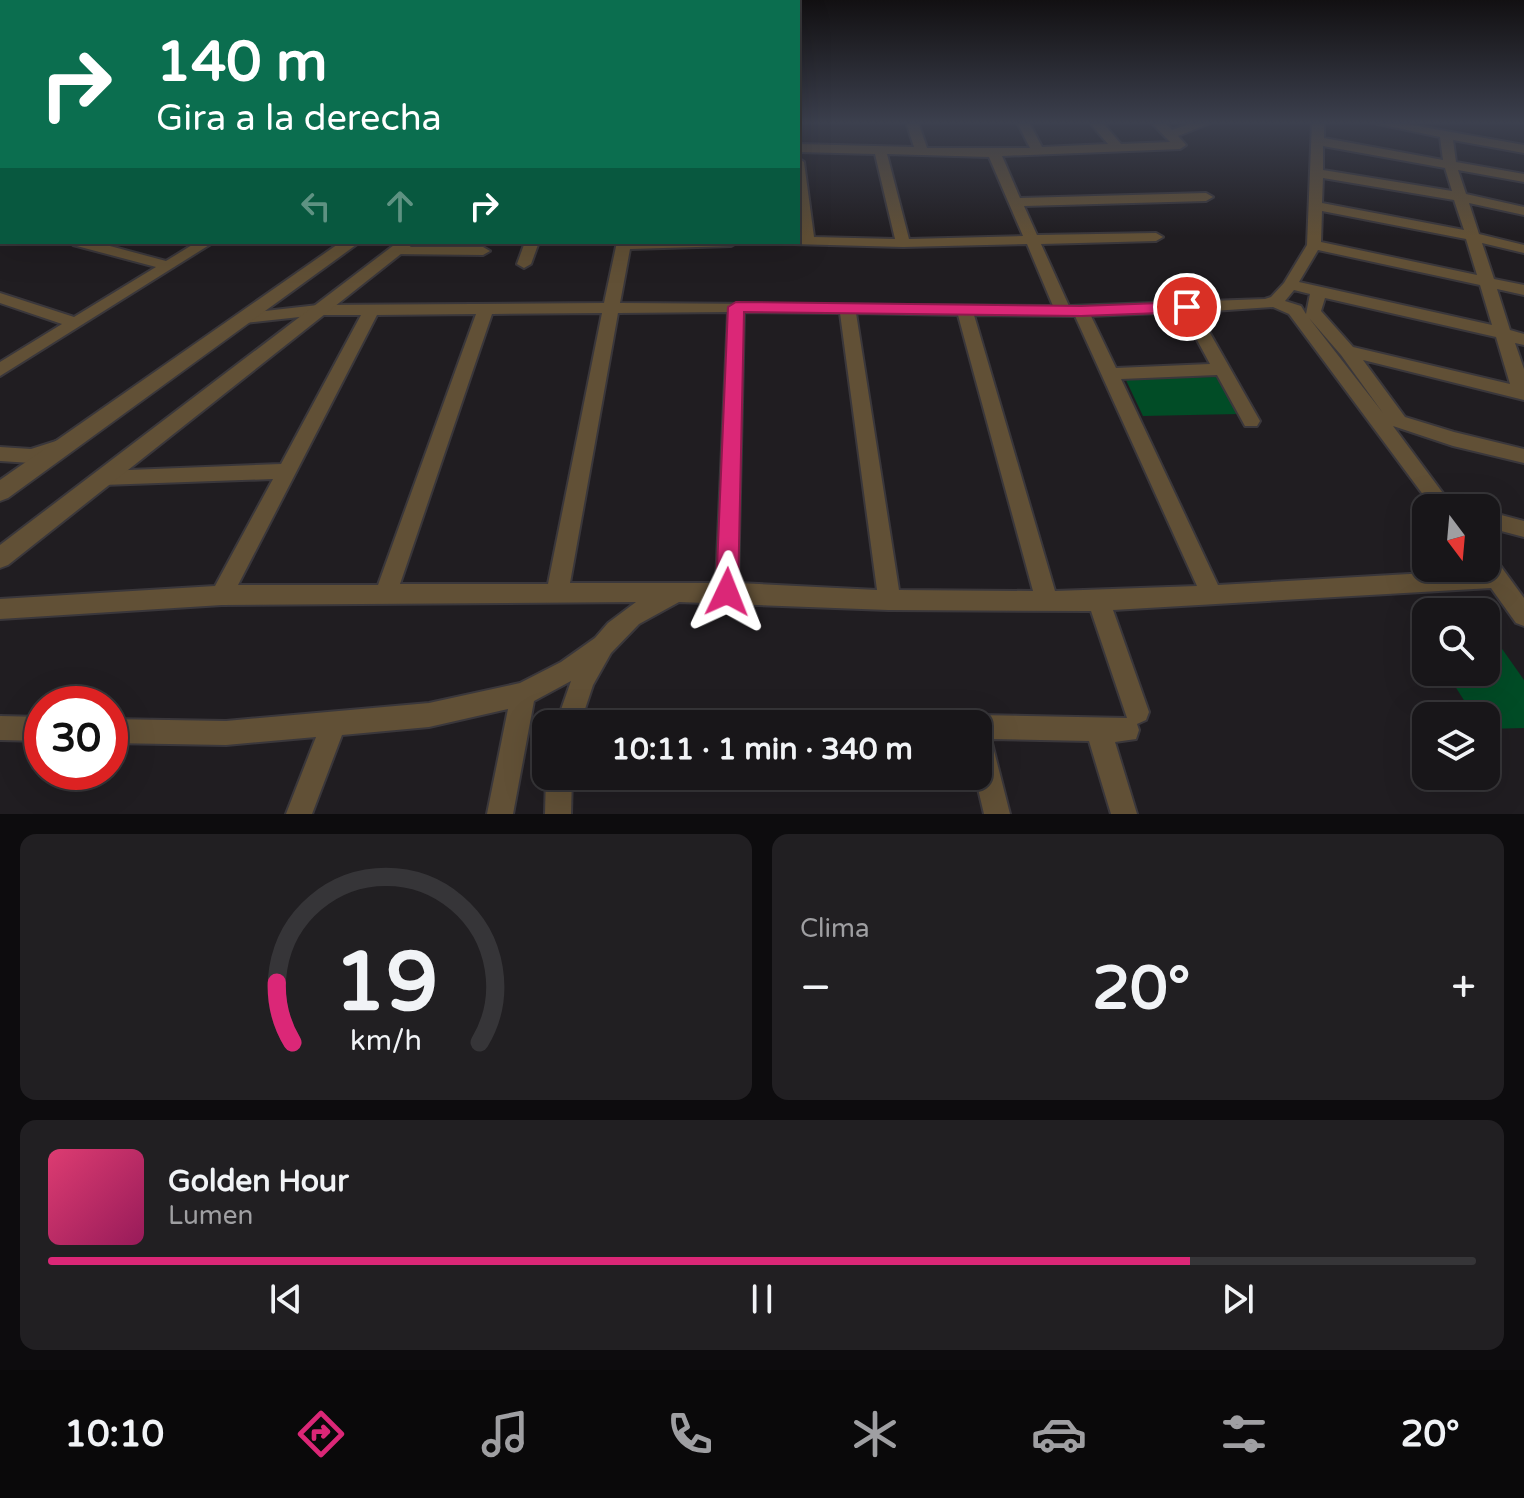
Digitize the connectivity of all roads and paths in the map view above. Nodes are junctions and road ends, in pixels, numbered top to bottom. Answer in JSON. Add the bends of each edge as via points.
{"nodes":[{"id":1,"x":883,"y":160,"type":"edge"},
{"id":2,"x":997,"y":160,"type":"edge"},
{"id":3,"x":1318,"y":160,"type":"edge"},
{"id":4,"x":1427,"y":160,"type":"edge"},
{"id":5,"x":1449,"y":160,"type":"edge"},
{"id":6,"x":1450,"y":164,"type":"junction"},
{"id":7,"x":1318,"y":173,"type":"junction"},
{"id":8,"x":1524,"y":178,"type":"edge"},
{"id":9,"x":1206,"y":197,"type":"dead end"},
{"id":10,"x":1462,"y":197,"type":"junction"},
{"id":11,"x":800,"y":201,"type":"edge"},
{"id":12,"x":1015,"y":202,"type":"junction"},
{"id":13,"x":1315,"y":206,"type":"junction"},
{"id":14,"x":1524,"y":211,"type":"edge"},
{"id":15,"x":1156,"y":237,"type":"dead end"},
{"id":16,"x":1474,"y":237,"type":"junction"},
{"id":17,"x":1033,"y":239,"type":"junction"},
{"id":18,"x":802,"y":240,"type":"edge"},
{"id":19,"x":903,"y":243,"type":"junction"},
{"id":20,"x":86,"y":244,"type":"edge"},
{"id":21,"x":204,"y":244,"type":"edge"},
{"id":22,"x":349,"y":244,"type":"edge"},
{"id":23,"x":531,"y":244,"type":"edge"},
{"id":24,"x":624,"y":244,"type":"edge"},
{"id":25,"x":1314,"y":245,"type":"junction"},
{"id":26,"x":402,"y":247,"type":"edge"},
{"id":27,"x":1524,"y":249,"type":"edge"},
{"id":28,"x":483,"y":251,"type":"dead end"},
{"id":29,"x":524,"y":264,"type":"dead end"},
{"id":30,"x":169,"y":266,"type":"junction"},
{"id":31,"x":1487,"y":282,"type":"junction"},
{"id":32,"x":1290,"y":285,"type":"junction"},
{"id":33,"x":1524,"y":290,"type":"edge"},
{"id":34,"x":1319,"y":291,"type":"junction"},
{"id":35,"x":0,"y":298,"type":"edge"},
{"id":36,"x":1273,"y":302,"type":"junction"},
{"id":37,"x":736,"y":307,"type":"junction"},
{"id":38,"x":1187,"y":307,"type":"junction"},
{"id":39,"x":610,"y":308,"type":"junction"},
{"id":40,"x":486,"y":309,"type":"junction"},
{"id":41,"x":964,"y":309,"type":"junction"},
{"id":42,"x":318,"y":310,"type":"junction"},
{"id":43,"x":371,"y":310,"type":"junction"},
{"id":44,"x":848,"y":310,"type":"junction"},
{"id":45,"x":1072,"y":311,"type":"junction"},
{"id":46,"x":245,"y":318,"type":"junction"},
{"id":47,"x":75,"y":323,"type":"junction"},
{"id":48,"x":1503,"y":333,"type":"junction"},
{"id":49,"x":1524,"y":340,"type":"edge"},
{"id":50,"x":1347,"y":351,"type":"junction"},
{"id":51,"x":1222,"y":369,"type":"junction"},
{"id":52,"x":0,"y":370,"type":"edge"},
{"id":53,"x":1110,"y":374,"type":"junction"},
{"id":54,"x":1522,"y":394,"type":"edge"},
{"id":55,"x":1373,"y":415,"type":"junction"},
{"id":56,"x":1398,"y":420,"type":"junction"},
{"id":57,"x":1251,"y":421,"type":"dead end"},
{"id":58,"x":67,"y":444,"type":"junction"},
{"id":59,"x":0,"y":454,"type":"edge"},
{"id":60,"x":1524,"y":456,"type":"edge"},
{"id":61,"x":287,"y":471,"type":"junction"},
{"id":62,"x":103,"y":478,"type":"junction"},
{"id":63,"x":0,"y":492,"type":"edge"},
{"id":64,"x":1433,"y":494,"type":"edge"},
{"id":65,"x":1500,"y":523,"type":"edge"},
{"id":66,"x":1524,"y":529,"type":"edge"},
{"id":67,"x":0,"y":558,"type":"edge"},
{"id":68,"x":1412,"y":576,"type":"edge"},
{"id":69,"x":1500,"y":582,"type":"edge"},
{"id":70,"x":681,"y":592,"type":"junction"},
{"id":71,"x":727,"y":592,"type":"junction"},
{"id":72,"x":1211,"y":592,"type":"junction"},
{"id":73,"x":557,"y":593,"type":"junction"},
{"id":74,"x":222,"y":595,"type":"junction"},
{"id":75,"x":385,"y":595,"type":"junction"},
{"id":76,"x":888,"y":600,"type":"junction"},
{"id":77,"x":1047,"y":601,"type":"junction"},
{"id":78,"x":1099,"y":601,"type":"junction"},
{"id":79,"x":0,"y":609,"type":"edge"},
{"id":80,"x":1524,"y":616,"type":"edge"},
{"id":81,"x":599,"y":647,"type":"junction"},
{"id":82,"x":523,"y":694,"type":"junction"},
{"id":83,"x":573,"y":710,"type":"edge"},
{"id":84,"x":334,"y":722,"type":"junction"},
{"id":85,"x":992,"y":727,"type":"edge"},
{"id":86,"x":0,"y":728,"type":"edge"},
{"id":87,"x":24,"y":729,"type":"edge"},
{"id":88,"x":1098,"y":729,"type":"junction"},
{"id":89,"x":128,"y":731,"type":"edge"},
{"id":90,"x":559,"y":790,"type":"edge"},
{"id":91,"x":991,"y":790,"type":"edge"},
{"id":92,"x":299,"y":814,"type":"edge"},
{"id":93,"x":500,"y":814,"type":"edge"},
{"id":94,"x":558,"y":814,"type":"edge"},
{"id":95,"x":997,"y":814,"type":"edge"},
{"id":96,"x":1124,"y":814,"type":"edge"}],
"edges":[{"from":1,"to":19,"type":"street"},
{"from":2,"to":12,"type":"street"},
{"from":3,"to":7,"type":"street"},
{"from":4,"to":6,"type":"street"},
{"from":5,"to":6,"type":"street"},
{"from":6,"to":8,"type":"street"},
{"from":6,"to":10,"type":"street"},
{"from":7,"to":10,"type":"street"},
{"from":7,"to":13,"type":"street"},
{"from":9,"to":12,"type":"street"},
{"from":10,"to":14,"type":"street"},
{"from":10,"to":16,"type":"street"},
{"from":11,"to":18,"type":"street"},
{"from":12,"to":17,"type":"street"},
{"from":13,"to":16,"type":"street"},
{"from":13,"to":25,"type":"street"},
{"from":15,"to":17,"type":"street"},
{"from":16,"to":27,"type":"street"},
{"from":16,"to":31,"type":"street"},
{"from":17,"to":19,"type":"street"},
{"from":17,"to":45,"type":"street"},
{"from":18,"to":19,"type":"street"},
{"from":20,"to":30,"type":"street"},
{"from":21,"to":30,"type":"street"},
{"from":22,"to":46,"type":"street"},
{"from":23,"to":29,"type":"street"},
{"from":24,"to":39,"type":"street"},
{"from":25,"to":31,"type":"street"},
{"from":25,"to":32,"type":"street"},
{"from":26,"to":28,"type":"street"},
{"from":26,"to":42,"type":"street"},
{"from":30,"to":47,"type":"street"},
{"from":31,"to":33,"type":"street"},
{"from":31,"to":48,"type":"street"},
{"from":32,"to":34,"type":"street"},
{"from":32,"to":36,"type":"street"},
{"from":34,"to":48,"type":"street"},
{"from":34,"to":50,"type":"street","via":[[1313,312]]},
{"from":35,"to":47,"type":"street"},
{"from":36,"to":38,"type":"street"},
{"from":36,"to":55,"type":"street","via":[[1295,310]]},
{"from":37,"to":39,"type":"street"},
{"from":37,"to":44,"type":"street"},
{"from":37,"to":71,"type":"street"},
{"from":38,"to":45,"type":"street"},
{"from":38,"to":51,"type":"street"},
{"from":39,"to":40,"type":"street"},
{"from":39,"to":73,"type":"street"},
{"from":40,"to":43,"type":"street"},
{"from":40,"to":75,"type":"street"},
{"from":41,"to":44,"type":"street"},
{"from":41,"to":45,"type":"street"},
{"from":41,"to":77,"type":"street"},
{"from":42,"to":43,"type":"street"},
{"from":42,"to":46,"type":"street"},
{"from":42,"to":62,"type":"street"},
{"from":43,"to":61,"type":"street"},
{"from":44,"to":76,"type":"street"},
{"from":45,"to":53,"type":"street"},
{"from":46,"to":58,"type":"street"},
{"from":47,"to":52,"type":"street"},
{"from":48,"to":49,"type":"street"},
{"from":48,"to":54,"type":"street"},
{"from":50,"to":54,"type":"street"},
{"from":50,"to":56,"type":"street"},
{"from":51,"to":53,"type":"street"},
{"from":51,"to":57,"type":"street"},
{"from":53,"to":72,"type":"street"},
{"from":55,"to":56,"type":"street"},
{"from":55,"to":64,"type":"street"},
{"from":56,"to":60,"type":"street"},
{"from":58,"to":59,"type":"street","via":[[31,456]]},
{"from":58,"to":63,"type":"street"},
{"from":61,"to":62,"type":"street"},
{"from":61,"to":74,"type":"street"},
{"from":62,"to":67,"type":"street"},
{"from":65,"to":66,"type":"street"},
{"from":68,"to":72,"type":"street"},
{"from":69,"to":80,"type":"street"},
{"from":70,"to":71,"type":"street"},
{"from":70,"to":73,"type":"street"},
{"from":70,"to":81,"type":"street","via":[[653,602]]},
{"from":71,"to":76,"type":"street"},
{"from":72,"to":78,"type":"street"},
{"from":73,"to":75,"type":"street"},
{"from":74,"to":75,"type":"street"},
{"from":74,"to":79,"type":"street"},
{"from":76,"to":77,"type":"street"},
{"from":77,"to":78,"type":"street"},
{"from":78,"to":88,"type":"street","via":[[1132,721]]},
{"from":81,"to":82,"type":"street"},
{"from":81,"to":83,"type":"street"},
{"from":82,"to":84,"type":"street","via":[[429,715]]},
{"from":82,"to":93,"type":"street"},
{"from":84,"to":89,"type":"street","via":[[226,733]]},
{"from":84,"to":92,"type":"street"},
{"from":85,"to":88,"type":"street"},
{"from":86,"to":87,"type":"street"},
{"from":88,"to":96,"type":"street"},
{"from":90,"to":94,"type":"street"},
{"from":91,"to":95,"type":"street"}]}
